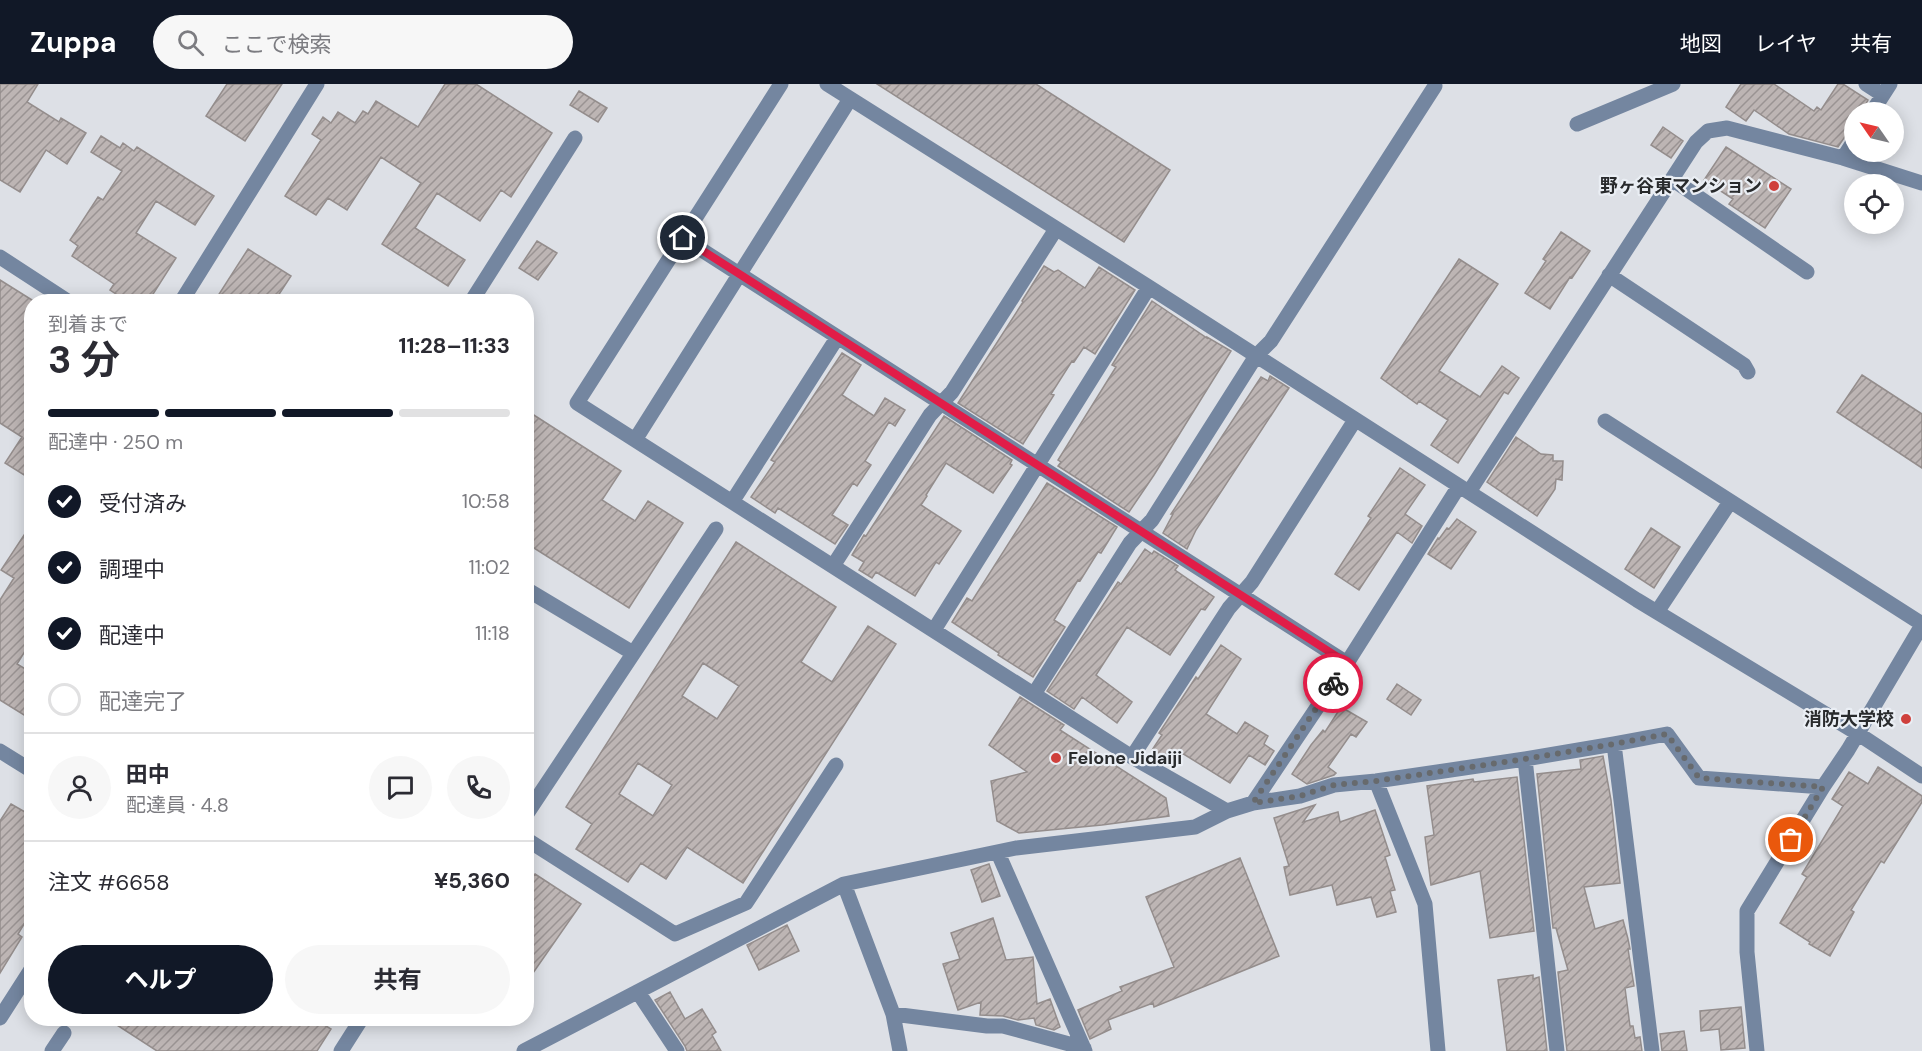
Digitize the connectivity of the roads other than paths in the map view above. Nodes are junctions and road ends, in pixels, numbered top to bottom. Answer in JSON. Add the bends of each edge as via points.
{"nodes":[{"id":1,"x":317,"y":84,"type":"edge"},
{"id":2,"x":781,"y":84,"type":"edge"},
{"id":3,"x":826,"y":84,"type":"edge"},
{"id":4,"x":1673,"y":84,"type":"edge"},
{"id":5,"x":1866,"y":84,"type":"edge"},
{"id":6,"x":1435,"y":86,"type":"dead end"},
{"id":7,"x":1887,"y":89,"type":"edge"},
{"id":8,"x":850,"y":99,"type":"junction"},
{"id":9,"x":1879,"y":102,"type":"edge"},
{"id":10,"x":1577,"y":124,"type":"dead end"},
{"id":11,"x":575,"y":138,"type":"dead end"},
{"id":12,"x":1844,"y":158,"type":"edge"},
{"id":13,"x":1856,"y":162,"type":"edge"},
{"id":14,"x":1672,"y":179,"type":"junction"},
{"id":15,"x":1922,"y":183,"type":"edge"},
{"id":16,"x":1056,"y":229,"type":"junction"},
{"id":17,"x":683,"y":238,"type":"junction"},
{"id":18,"x":0,"y":257,"type":"edge"},
{"id":19,"x":1807,"y":272,"type":"dead end"},
{"id":20,"x":739,"y":275,"type":"junction"},
{"id":21,"x":1608,"y":275,"type":"junction"},
{"id":22,"x":1149,"y":287,"type":"junction"},
{"id":23,"x":57,"y":294,"type":"edge"},
{"id":24,"x":186,"y":294,"type":"edge"},
{"id":25,"x":476,"y":294,"type":"edge"},
{"id":26,"x":837,"y":338,"type":"junction"},
{"id":27,"x":1256,"y":356,"type":"junction"},
{"id":28,"x":1748,"y":372,"type":"dead end"},
{"id":29,"x":941,"y":404,"type":"junction"},
{"id":30,"x":1355,"y":420,"type":"junction"},
{"id":31,"x":1605,"y":421,"type":"dead end"},
{"id":32,"x":635,"y":440,"type":"junction"},
{"id":33,"x":1037,"y":466,"type":"junction"},
{"id":34,"x":1464,"y":489,"type":"junction"},
{"id":35,"x":732,"y":502,"type":"junction"},
{"id":36,"x":1730,"y":502,"type":"junction"},
{"id":37,"x":716,"y":529,"type":"dead end"},
{"id":38,"x":1141,"y":531,"type":"junction"},
{"id":39,"x":832,"y":566,"type":"junction"},
{"id":40,"x":534,"y":594,"type":"edge"},
{"id":41,"x":1241,"y":596,"type":"junction"},
{"id":42,"x":1657,"y":612,"type":"junction"},
{"id":43,"x":1922,"y":625,"type":"edge"},
{"id":44,"x":934,"y":630,"type":"junction"},
{"id":45,"x":633,"y":653,"type":"junction"},
{"id":46,"x":1347,"y":663,"type":"junction"},
{"id":47,"x":1034,"y":694,"type":"junction"},
{"id":48,"x":1857,"y":733,"type":"junction"},
{"id":49,"x":1614,"y":744,"type":"junction"},
{"id":50,"x":1132,"y":757,"type":"junction"},
{"id":51,"x":3,"y":759,"type":"edge"},
{"id":52,"x":1525,"y":759,"type":"junction"},
{"id":53,"x":836,"y":765,"type":"dead end"},
{"id":54,"x":24,"y":768,"type":"edge"},
{"id":55,"x":1922,"y":776,"type":"edge"},
{"id":56,"x":1376,"y":781,"type":"junction"},
{"id":57,"x":1823,"y":787,"type":"junction"},
{"id":58,"x":534,"y":803,"type":"edge"},
{"id":59,"x":1253,"y":803,"type":"junction"},
{"id":60,"x":1227,"y":811,"type":"junction"},
{"id":61,"x":534,"y":844,"type":"edge"},
{"id":62,"x":998,"y":853,"type":"junction"},
{"id":63,"x":844,"y":884,"type":"junction"},
{"id":64,"x":24,"y":980,"type":"edge"},
{"id":65,"x":638,"y":992,"type":"junction"},
{"id":66,"x":893,"y":1014,"type":"junction"},
{"id":67,"x":0,"y":1018,"type":"edge"},
{"id":68,"x":357,"y":1026,"type":"edge"},
{"id":69,"x":64,"y":1033,"type":"dead end"},
{"id":70,"x":1084,"y":1049,"type":"edge"},
{"id":71,"x":52,"y":1051,"type":"edge"},
{"id":72,"x":341,"y":1051,"type":"edge"},
{"id":73,"x":524,"y":1051,"type":"edge"},
{"id":74,"x":677,"y":1051,"type":"edge"},
{"id":75,"x":900,"y":1051,"type":"edge"},
{"id":76,"x":1438,"y":1051,"type":"edge"},
{"id":77,"x":1557,"y":1051,"type":"edge"},
{"id":78,"x":1652,"y":1051,"type":"edge"},
{"id":79,"x":1757,"y":1051,"type":"edge"}],
"edges":[{"from":1,"to":24,"type":"street"},
{"from":2,"to":17,"type":"street"},
{"from":3,"to":8,"type":"street"},
{"from":4,"to":10,"type":"street"},
{"from":5,"to":7,"type":"street"},
{"from":6,"to":27,"type":"street","via":[[1271,341]]},
{"from":7,"to":9,"type":"street"},
{"from":8,"to":16,"type":"street"},
{"from":8,"to":20,"type":"street"},
{"from":11,"to":25,"type":"street"},
{"from":12,"to":14,"type":"street","via":[[1727,128],[1708,131],[1696,142]]},
{"from":13,"to":15,"type":"street"},
{"from":14,"to":19,"type":"street"},
{"from":14,"to":21,"type":"street"},
{"from":16,"to":22,"type":"street"},
{"from":16,"to":29,"type":"street"},
{"from":17,"to":20,"type":"street"},
{"from":17,"to":32,"type":"street","via":[[578,403]]},
{"from":18,"to":23,"type":"street"},
{"from":20,"to":26,"type":"street"},
{"from":20,"to":32,"type":"street"},
{"from":21,"to":28,"type":"street","via":[[1744,365]]},
{"from":21,"to":34,"type":"street"},
{"from":22,"to":27,"type":"street"},
{"from":22,"to":33,"type":"street"},
{"from":26,"to":29,"type":"street"},
{"from":26,"to":35,"type":"street"},
{"from":27,"to":30,"type":"street"},
{"from":27,"to":38,"type":"street","via":[[1152,520]]},
{"from":29,"to":33,"type":"street"},
{"from":29,"to":39,"type":"street"},
{"from":30,"to":34,"type":"street"},
{"from":30,"to":41,"type":"street"},
{"from":31,"to":36,"type":"street"},
{"from":32,"to":35,"type":"street"},
{"from":33,"to":38,"type":"street"},
{"from":33,"to":44,"type":"street"},
{"from":34,"to":42,"type":"street"},
{"from":34,"to":46,"type":"street"},
{"from":35,"to":39,"type":"street"},
{"from":36,"to":42,"type":"street"},
{"from":36,"to":43,"type":"street"},
{"from":37,"to":45,"type":"street"},
{"from":38,"to":41,"type":"street"},
{"from":38,"to":47,"type":"street"},
{"from":39,"to":44,"type":"street"},
{"from":40,"to":45,"type":"street"},
{"from":41,"to":46,"type":"street"},
{"from":41,"to":50,"type":"street","via":[[1229,608]]},
{"from":42,"to":48,"type":"street"},
{"from":43,"to":48,"type":"street"},
{"from":44,"to":47,"type":"street"},
{"from":45,"to":58,"type":"street"},
{"from":46,"to":59,"type":"street"},
{"from":47,"to":50,"type":"street"},
{"from":48,"to":55,"type":"street"},
{"from":48,"to":57,"type":"street"},
{"from":49,"to":52,"type":"street"},
{"from":49,"to":57,"type":"street","via":[[1667,734],[1699,778]]},
{"from":49,"to":78,"type":"street"},
{"from":50,"to":60,"type":"street"},
{"from":51,"to":54,"type":"street"},
{"from":52,"to":56,"type":"street"},
{"from":52,"to":77,"type":"street"},
{"from":53,"to":61,"type":"street","via":[[746,903],[675,933]]},
{"from":56,"to":59,"type":"street","via":[[1334,785],[1300,796]]},
{"from":56,"to":76,"type":"street","via":[[1425,904]]},
{"from":57,"to":79,"type":"street","via":[[1747,911]]},
{"from":59,"to":60,"type":"street"},
{"from":60,"to":62,"type":"street","via":[[1195,827]]},
{"from":62,"to":63,"type":"street"},
{"from":62,"to":70,"type":"street"},
{"from":63,"to":65,"type":"street"},
{"from":63,"to":66,"type":"street"},
{"from":64,"to":67,"type":"street"},
{"from":65,"to":73,"type":"street"},
{"from":65,"to":74,"type":"street"},
{"from":66,"to":70,"type":"street","via":[[1003,1026]]},
{"from":66,"to":75,"type":"street"},
{"from":68,"to":72,"type":"street"},
{"from":69,"to":71,"type":"street"}]}
